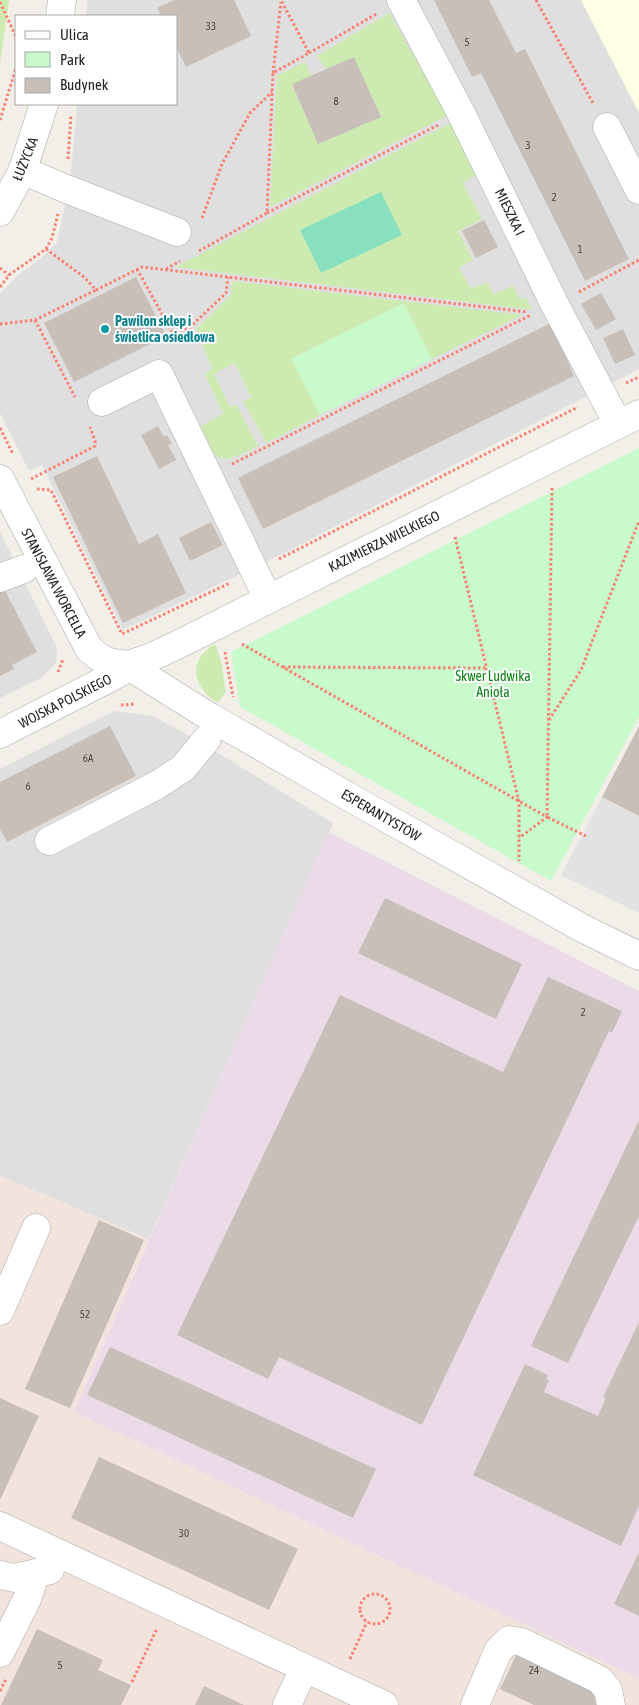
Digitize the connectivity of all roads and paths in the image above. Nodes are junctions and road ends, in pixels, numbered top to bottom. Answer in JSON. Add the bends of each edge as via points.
{"nodes":[{"id":1,"x":62,"y":0,"type":"edge"},
{"id":2,"x":281,"y":0,"type":"edge"},
{"id":3,"x":536,"y":0,"type":"edge"},
{"id":4,"x":0,"y":2,"type":"edge"},
{"id":5,"x":393,"y":4,"type":"edge"},
{"id":6,"x":60,"y":15,"type":"edge"},
{"id":7,"x":15,"y":35,"type":"edge"},
{"id":8,"x":309,"y":53,"type":"junction"},
{"id":9,"x":15,"y":71,"type":"edge"},
{"id":10,"x":273,"y":73,"type":"junction"},
{"id":11,"x":272,"y":92,"type":"junction"},
{"id":12,"x":44,"y":105,"type":"edge"},
{"id":13,"x":0,"y":120,"type":"edge"},
{"id":14,"x":440,"y":124,"type":"dead end"},
{"id":15,"x":606,"y":127,"type":"joint"},
{"id":16,"x":22,"y":170,"type":"junction"},
{"id":17,"x":639,"y":190,"type":"edge"},
{"id":18,"x":0,"y":212,"type":"edge"},
{"id":19,"x":266,"y":212,"type":"junction"},
{"id":20,"x":202,"y":220,"type":"dead end"},
{"id":21,"x":186,"y":238,"type":"joint"},
{"id":22,"x":187,"y":257,"type":"dead end"},
{"id":23,"x":639,"y":260,"type":"edge"},
{"id":24,"x":0,"y":268,"type":"edge"},
{"id":25,"x":137,"y":269,"type":"junction"},
{"id":26,"x":165,"y":269,"type":"junction"},
{"id":27,"x":9,"y":275,"type":"junction"},
{"id":28,"x":228,"y":277,"type":"junction"},
{"id":29,"x":0,"y":287,"type":"edge"},
{"id":30,"x":96,"y":290,"type":"junction"},
{"id":31,"x":555,"y":304,"type":"junction"},
{"id":32,"x":35,"y":320,"type":"junction"},
{"id":33,"x":0,"y":324,"type":"edge"},
{"id":34,"x":639,"y":377,"type":"edge"},
{"id":35,"x":627,"y":383,"type":"dead end"},
{"id":36,"x":578,"y":407,"type":"dead end"},
{"id":37,"x":91,"y":411,"type":"junction"},
{"id":38,"x":629,"y":419,"type":"edge"},
{"id":39,"x":90,"y":427,"type":"junction"},
{"id":40,"x":0,"y":428,"type":"edge"},
{"id":41,"x":8,"y":469,"type":"edge"},
{"id":42,"x":209,"y":476,"type":"junction"},
{"id":43,"x":35,"y":477,"type":"dead end"},
{"id":44,"x":552,"y":485,"type":"dead end"},
{"id":45,"x":34,"y":489,"type":"dead end"},
{"id":46,"x":639,"y":521,"type":"edge"},
{"id":47,"x":454,"y":534,"type":"dead end"},
{"id":48,"x":274,"y":562,"type":"dead end"},
{"id":49,"x":233,"y":582,"type":"dead end"},
{"id":50,"x":268,"y":599,"type":"junction"},
{"id":51,"x":239,"y":643,"type":"dead end"},
{"id":52,"x":127,"y":665,"type":"junction"},
{"id":53,"x":283,"y":667,"type":"junction"},
{"id":54,"x":487,"y":668,"type":"junction"},
{"id":55,"x":548,"y":721,"type":"junction"},
{"id":56,"x":0,"y":734,"type":"edge"},
{"id":57,"x":207,"y":739,"type":"dead end"},
{"id":58,"x":519,"y":802,"type":"junction"},
{"id":59,"x":547,"y":817,"type":"junction"},
{"id":60,"x":586,"y":836,"type":"dead end"},
{"id":61,"x":519,"y":838,"type":"junction"},
{"id":62,"x":49,"y":841,"type":"dead end"},
{"id":63,"x":518,"y":863,"type":"dead end"},
{"id":64,"x":639,"y":956,"type":"edge"},
{"id":65,"x":36,"y":1228,"type":"dead end"},
{"id":66,"x":0,"y":1311,"type":"edge"},
{"id":67,"x":0,"y":1526,"type":"edge"},
{"id":68,"x":81,"y":1563,"type":"junction"},
{"id":69,"x":36,"y":1573,"type":"junction"},
{"id":70,"x":0,"y":1575,"type":"edge"},
{"id":71,"x":367,"y":1622,"type":"junction"},
{"id":72,"x":159,"y":1624,"type":"dead end"},
{"id":73,"x":4,"y":1663,"type":"edge"},
{"id":74,"x":304,"y":1668,"type":"junction"},
{"id":75,"x":132,"y":1682,"type":"dead end"},
{"id":76,"x":338,"y":1684,"type":"junction"},
{"id":77,"x":0,"y":1691,"type":"edge"},
{"id":78,"x":287,"y":1705,"type":"edge"},
{"id":79,"x":384,"y":1705,"type":"edge"},
{"id":80,"x":475,"y":1705,"type":"edge"},
{"id":81,"x":611,"y":1705,"type":"edge"}],
"edges":[{"from":1,"to":6,"type":"street"},
{"from":2,"to":8,"type":"path"},
{"from":2,"to":10,"type":"path"},
{"from":3,"to":15,"type":"path"},
{"from":4,"to":7,"type":"path"},
{"from":5,"to":8,"type":"path"},
{"from":5,"to":31,"type":"street","name":"MIESZKA I","via":[[465,122]]},
{"from":8,"to":10,"type":"path"},
{"from":9,"to":13,"type":"path"},
{"from":10,"to":11,"type":"path"},
{"from":11,"to":19,"type":"path"},
{"from":11,"to":20,"type":"path","via":[[250,113],[222,164]]},
{"from":12,"to":16,"type":"street","name":"ŁUŻYCKA"},
{"from":14,"to":19,"type":"path"},
{"from":15,"to":17,"type":"street"},
{"from":16,"to":18,"type":"street","name":"ŁUŻYCKA"},
{"from":16,"to":21,"type":"street"},
{"from":19,"to":21,"type":"path","via":[[194,253]]},
{"from":22,"to":26,"type":"path"},
{"from":23,"to":31,"type":"path"},
{"from":24,"to":27,"type":"path"},
{"from":25,"to":26,"type":"path"},
{"from":25,"to":28,"type":"path","via":[[172,332],[188,329],[226,293]]},
{"from":25,"to":30,"type":"path"},
{"from":26,"to":28,"type":"path"},
{"from":27,"to":29,"type":"path"},
{"from":27,"to":30,"type":"path","via":[[46,249]]},
{"from":28,"to":42,"type":"path","via":[[533,313]]},
{"from":30,"to":32,"type":"path"},
{"from":31,"to":38,"type":"street","name":"MIESZKA I"},
{"from":32,"to":33,"type":"path"},
{"from":32,"to":37,"type":"path"},
{"from":34,"to":35,"type":"path"},
{"from":36,"to":48,"type":"path"},
{"from":37,"to":39,"type":"path"},
{"from":37,"to":39,"type":"path"},
{"from":37,"to":42,"type":"street","via":[[159,374]]},
{"from":38,"to":50,"type":"street","name":"KAZIMIERZA WIELKIEGO"},
{"from":39,"to":43,"type":"path","via":[[95,446]]},
{"from":40,"to":41,"type":"path"},
{"from":41,"to":52,"type":"street","name":"STANISŁAWA WORCELLA","via":[[89,649],[109,662]]},
{"from":42,"to":50,"type":"street"},
{"from":44,"to":55,"type":"path"},
{"from":45,"to":49,"type":"path","via":[[51,490],[122,634]]},
{"from":46,"to":55,"type":"path","via":[[581,670]]},
{"from":47,"to":54,"type":"path"},
{"from":50,"to":52,"type":"street","name":"KAZIMIERZA WIELKIEGO","via":[[149,658]]},
{"from":51,"to":53,"type":"path"},
{"from":52,"to":56,"type":"street","name":"WOJSKA POLSKIEGO","via":[[119,674]]},
{"from":52,"to":64,"type":"street","name":"ESPERANTYSTÓW","via":[[365,806]]},
{"from":53,"to":54,"type":"path"},
{"from":53,"to":58,"type":"path"},
{"from":54,"to":58,"type":"path"},
{"from":55,"to":59,"type":"path"},
{"from":57,"to":62,"type":"street","via":[[183,768],[157,785]]},
{"from":58,"to":59,"type":"path"},
{"from":58,"to":61,"type":"path"},
{"from":59,"to":60,"type":"path"},
{"from":59,"to":61,"type":"path"},
{"from":61,"to":63,"type":"path"},
{"from":65,"to":66,"type":"street"},
{"from":67,"to":68,"type":"street"},
{"from":68,"to":69,"type":"street"},
{"from":68,"to":74,"type":"street"},
{"from":69,"to":70,"type":"street","via":[[15,1578]]},
{"from":69,"to":73,"type":"street"},
{"from":71,"to":71,"type":"path","via":[[378,1624],[388,1617],[390,1605],[382,1595],[370,1594],[361,1603],[361,1616]]},
{"from":71,"to":76,"type":"path"},
{"from":72,"to":75,"type":"path"},
{"from":73,"to":77,"type":"path"},
{"from":74,"to":76,"type":"street"},
{"from":74,"to":78,"type":"street"},
{"from":76,"to":79,"type":"street"},
{"from":80,"to":81,"type":"street","via":[[498,1650],[509,1640],[522,1642],[600,1680],[608,1690]]}]}
